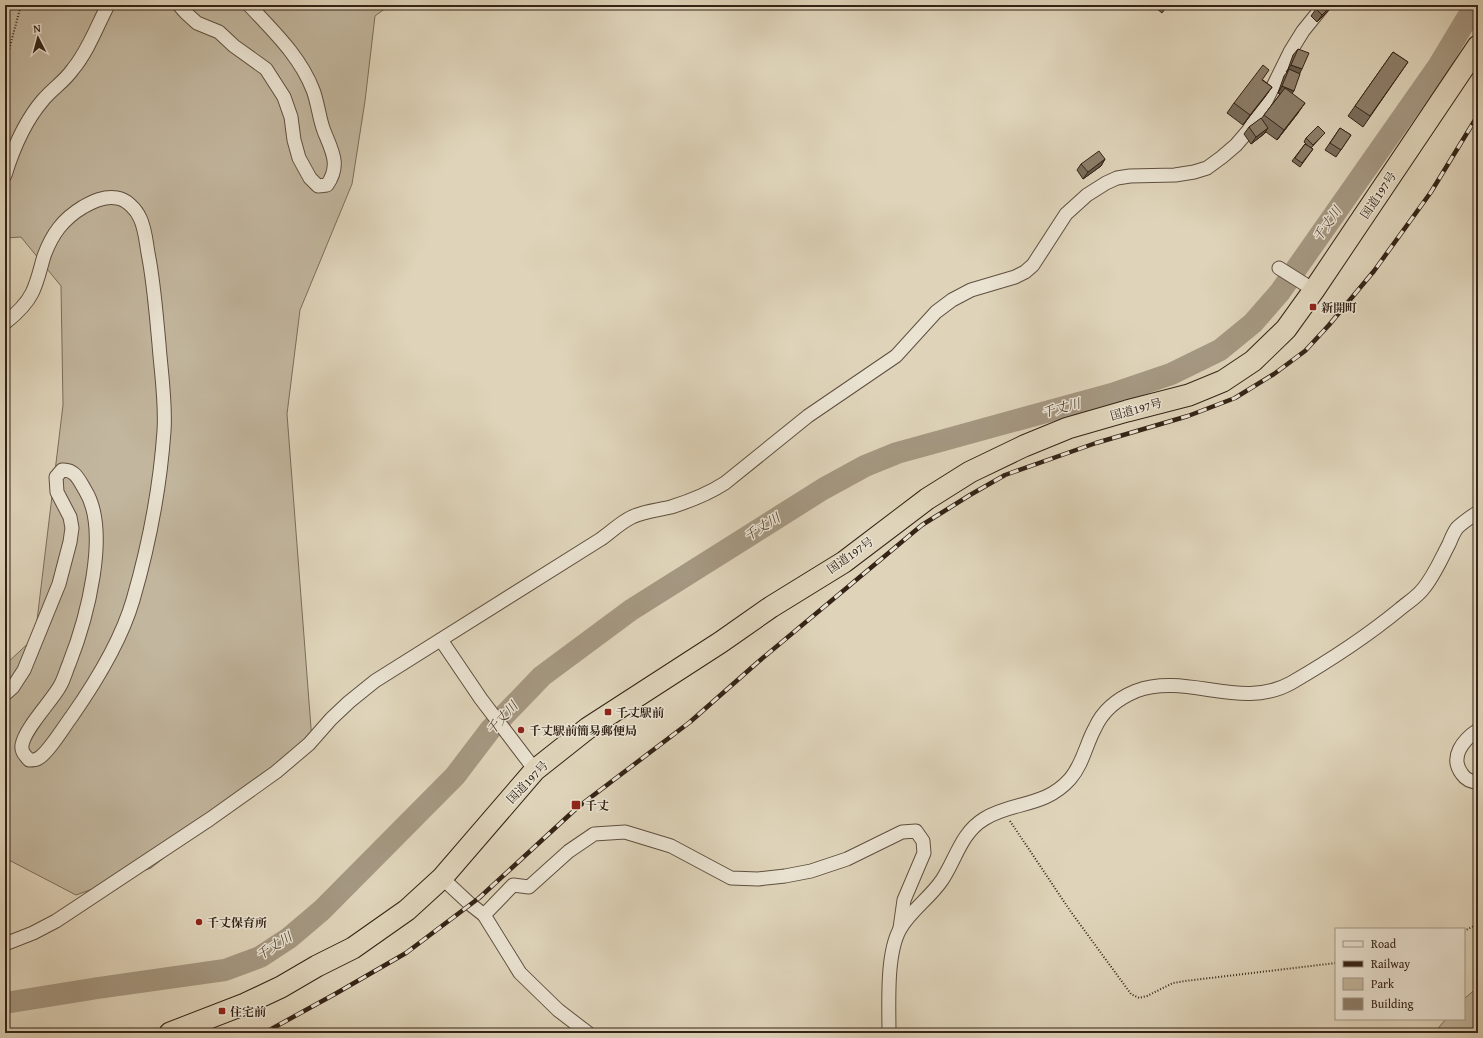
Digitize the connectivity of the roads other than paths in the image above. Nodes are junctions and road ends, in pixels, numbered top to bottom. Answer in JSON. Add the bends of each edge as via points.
{"nodes":[{"id":1,"x":108,"y":5,"type":"edge"},
{"id":2,"x":179,"y":5,"type":"edge"},
{"id":3,"x":249,"y":5,"type":"edge"},
{"id":4,"x":1324,"y":5,"type":"edge"},
{"id":5,"x":1478,"y":46,"type":"edge"},
{"id":6,"x":5,"y":175,"type":"edge"},
{"id":7,"x":1280,"y":268,"type":"dead end"},
{"id":8,"x":1309,"y":287,"type":"junction"},
{"id":9,"x":5,"y":323,"type":"edge"},
{"id":10,"x":1478,"y":512,"type":"edge"},
{"id":11,"x":441,"y":640,"type":"junction"},
{"id":12,"x":5,"y":694,"type":"edge"},
{"id":13,"x":1478,"y":730,"type":"edge"},
{"id":14,"x":535,"y":770,"type":"junction"},
{"id":15,"x":1478,"y":782,"type":"edge"},
{"id":16,"x":442,"y":878,"type":"junction"},
{"id":17,"x":484,"y":915,"type":"junction"},
{"id":18,"x":900,"y":930,"type":"junction"},
{"id":19,"x":5,"y":944,"type":"edge"},
{"id":20,"x":170,"y":1033,"type":"edge"},
{"id":21,"x":588,"y":1033,"type":"edge"},
{"id":22,"x":889,"y":1033,"type":"edge"}],
"edges":[{"from":1,"to":6,"type":"street","via":[[81,59],[43,100],[24,128]]},
{"from":2,"to":3,"type":"street","via":[[197,23],[219,32],[266,69],[284,97],[291,117],[299,158],[310,178],[318,186],[327,185],[333,177],[334,155],[313,90],[303,68],[288,47]]},
{"from":4,"to":11,"type":"street","via":[[1290,52],[1261,112],[1236,145],[1207,168],[1175,175],[1130,176],[1106,183],[1087,195],[1066,214],[1033,265],[1025,272],[971,290],[952,300],[936,312],[896,356],[808,416],[725,483],[710,493],[691,500],[630,518]]},
{"from":5,"to":8,"type":"highway","name":"国道197号"},
{"from":7,"to":8,"type":"street"},
{"from":8,"to":14,"type":"highway","name":"国道197号","via":[[1281,334],[1253,361],[1223,381],[1189,395],[1068,428],[970,472],[927,499],[844,562],[588,728]]},
{"from":9,"to":12,"type":"street","via":[[31,295],[54,234],[73,213],[91,202],[104,198],[118,198],[128,203],[140,216],[153,281],[164,407],[162,446],[145,557],[122,630],[87,693],[53,743],[39,759],[29,760],[22,752],[22,744],[27,732],[60,685],[76,646],[92,582],[97,540],[94,510],[86,492],[74,473],[68,469],[62,470],[56,477],[57,492],[70,517],[70,542],[58,584],[24,670]]},
{"from":10,"to":18,"type":"street","via":[[1456,529],[1423,590],[1388,619],[1288,685],[1260,693],[1233,694],[1190,686],[1153,686],[1124,697],[1103,714],[1095,726],[1080,762],[1071,778],[1062,787],[1037,801],[1002,810],[973,828],[962,841],[944,878]]},
{"from":11,"to":14,"type":"street","via":[[481,699]]},
{"from":11,"to":19,"type":"street","via":[[375,681],[330,719],[296,756],[210,819],[56,922]]},
{"from":13,"to":15,"type":"street","via":[[1466,739],[1456,758],[1458,768],[1464,776],[1471,782]]},
{"from":14,"to":16,"type":"highway","name":"国道197号"},
{"from":16,"to":17,"type":"street"},
{"from":16,"to":20,"type":"highway","name":"国道197号","via":[[407,910],[353,948],[246,1004]]},
{"from":17,"to":18,"type":"street","via":[[513,885],[529,887],[594,834],[626,832],[671,846],[731,878],[758,879],[811,871],[847,859],[902,832],[916,831],[923,842],[924,853],[904,900]]},
{"from":17,"to":21,"type":"street","via":[[520,973],[558,1010]]},
{"from":18,"to":22,"type":"street","via":[[893,944],[891,959]]}]}
